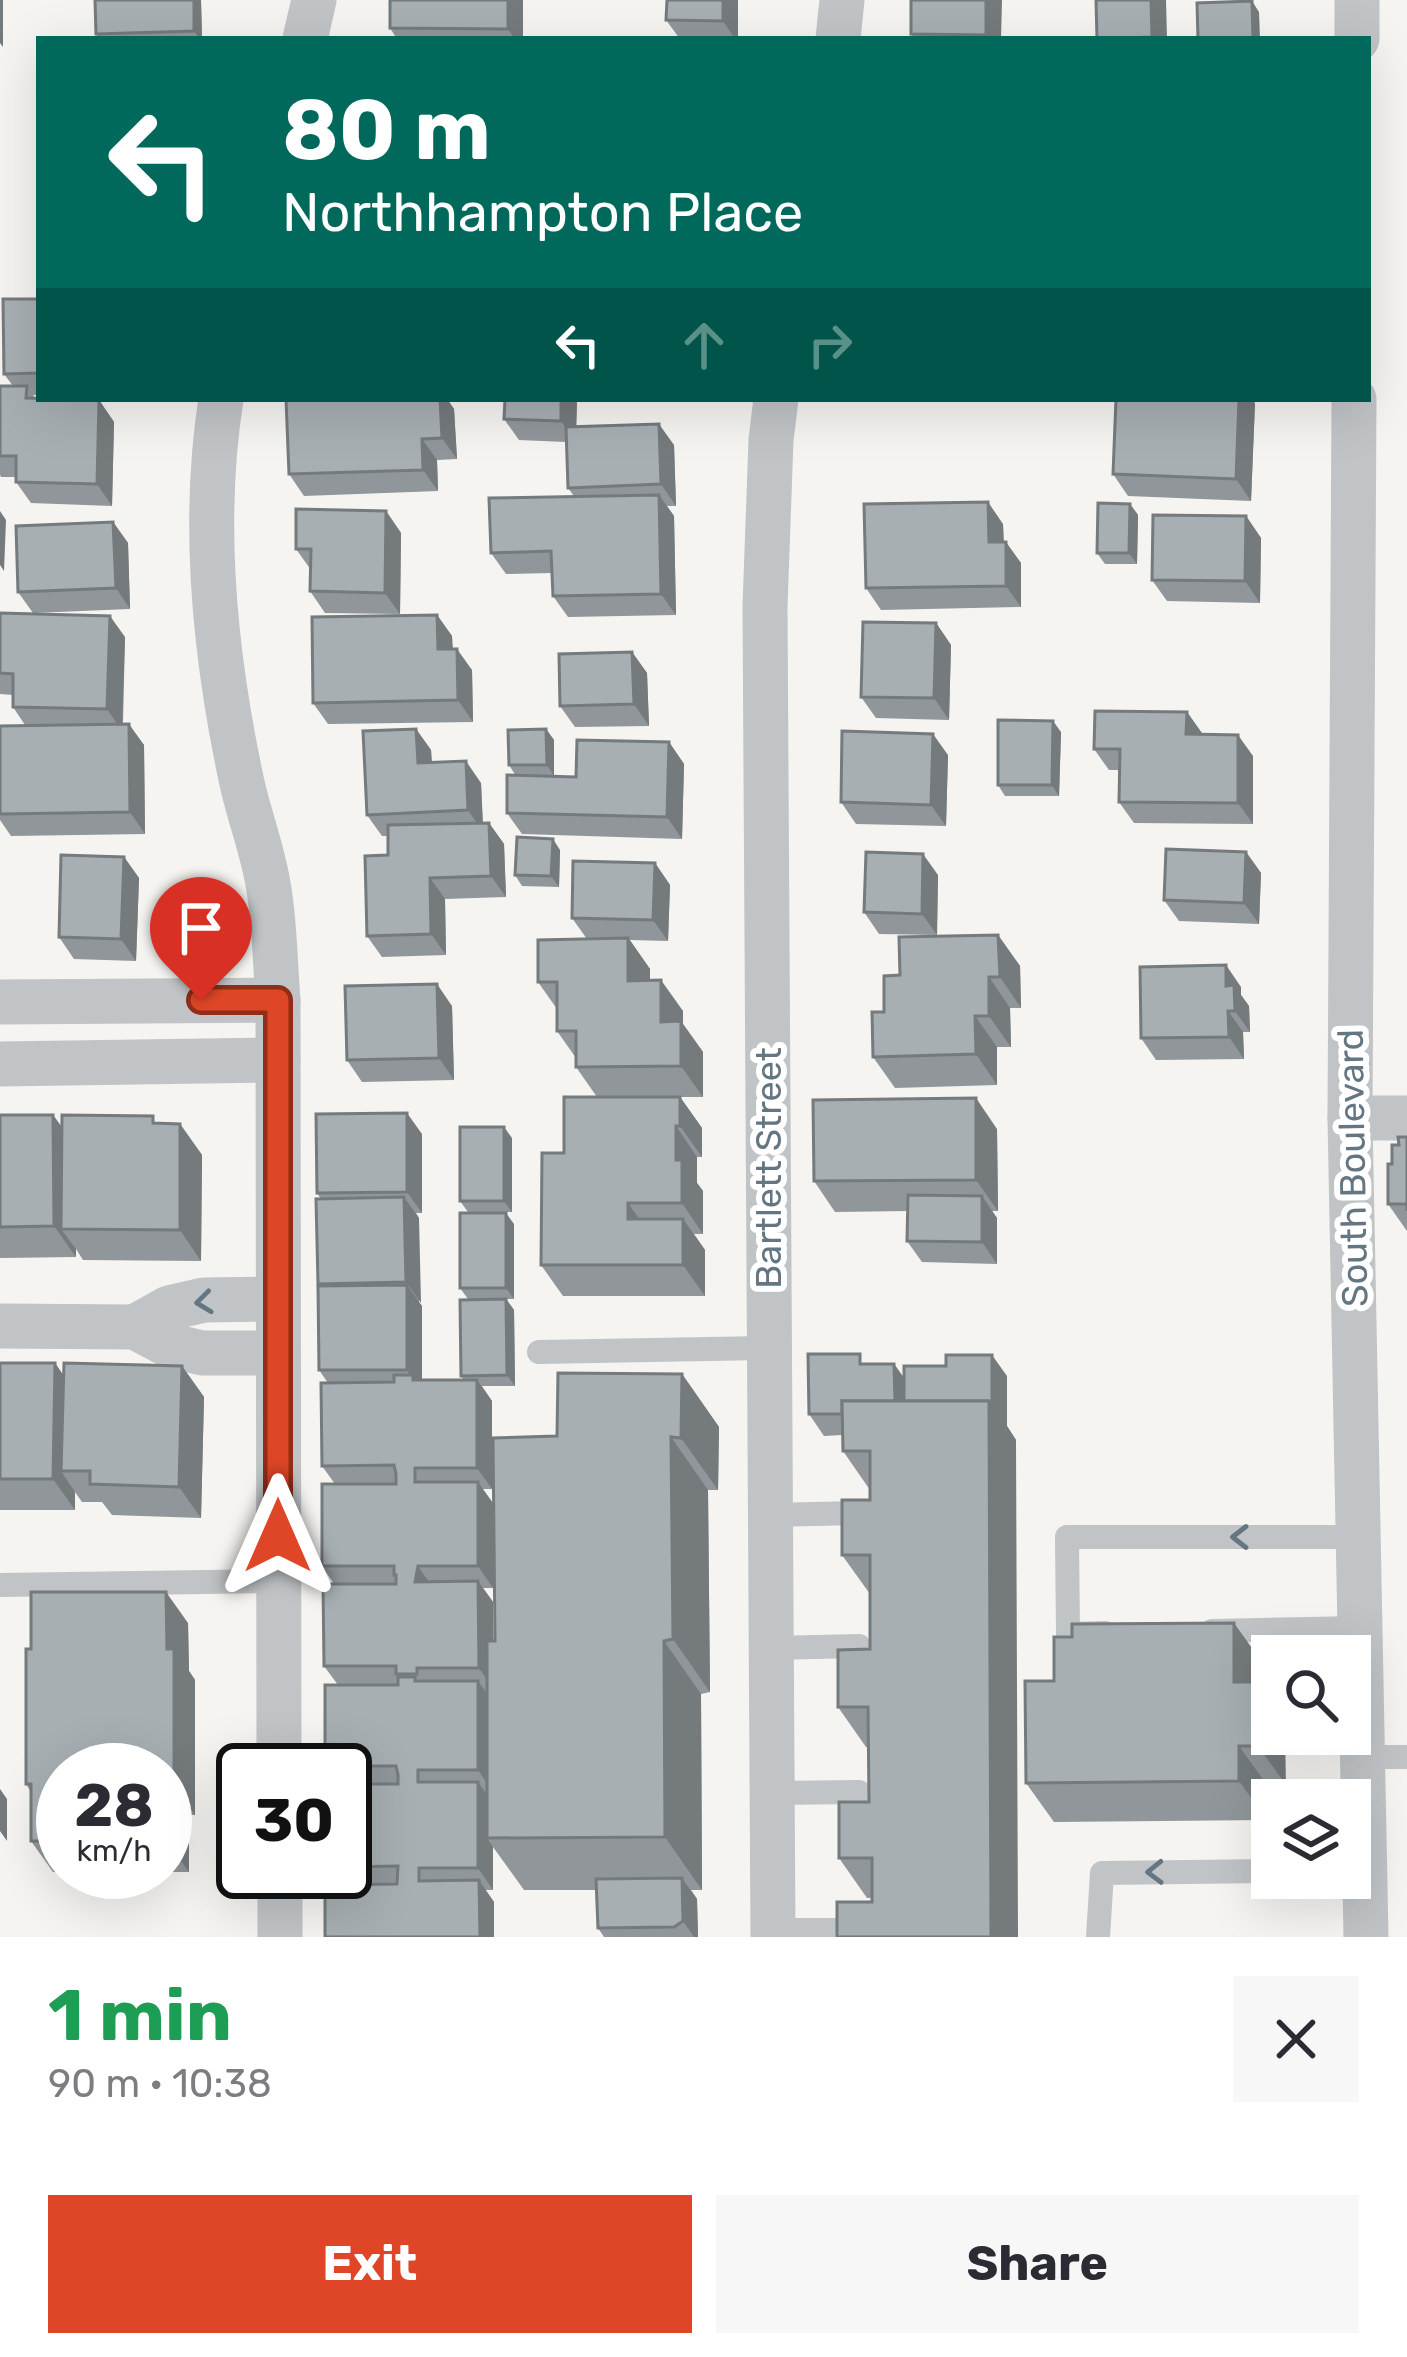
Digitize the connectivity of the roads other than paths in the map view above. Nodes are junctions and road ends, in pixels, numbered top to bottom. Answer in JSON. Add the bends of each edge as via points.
{"nodes":[{"id":1,"x":314,"y":0,"type":"edge"},
{"id":2,"x":842,"y":0,"type":"edge"},
{"id":3,"x":1357,"y":0,"type":"edge"},
{"id":4,"x":306,"y":36,"type":"edge"},
{"id":5,"x":838,"y":36,"type":"edge"},
{"id":6,"x":1357,"y":36,"type":"edge"},
{"id":7,"x":220,"y":402,"type":"edge"},
{"id":8,"x":776,"y":402,"type":"edge"},
{"id":9,"x":1354,"y":402,"type":"edge"},
{"id":10,"x":278,"y":1000,"type":"junction"},
{"id":11,"x":85,"y":1001,"type":"junction"},
{"id":12,"x":0,"y":1002,"type":"edge"},
{"id":13,"x":278,"y":1060,"type":"junction"},
{"id":14,"x":86,"y":1062,"type":"junction"},
{"id":15,"x":0,"y":1064,"type":"edge"},
{"id":16,"x":1350,"y":1118,"type":"junction"},
{"id":17,"x":1407,"y":1118,"type":"edge"},
{"id":18,"x":277,"y":1299,"type":"junction"},
{"id":19,"x":0,"y":1326,"type":"edge"},
{"id":20,"x":135,"y":1327,"type":"junction"},
{"id":21,"x":769,"y":1348,"type":"junction"},
{"id":22,"x":539,"y":1352,"type":"dead end"},
{"id":23,"x":277,"y":1353,"type":"junction"},
{"id":24,"x":859,"y":1513,"type":"edge"},
{"id":25,"x":770,"y":1515,"type":"junction"},
{"id":26,"x":1357,"y":1538,"type":"junction"},
{"id":27,"x":279,"y":1581,"type":"junction"},
{"id":28,"x":0,"y":1585,"type":"edge"},
{"id":29,"x":1358,"y":1628,"type":"junction"},
{"id":30,"x":1180,"y":1631,"type":"edge"},
{"id":31,"x":1135,"y":1632,"type":"edge"},
{"id":32,"x":859,"y":1646,"type":"edge"},
{"id":33,"x":771,"y":1648,"type":"junction"},
{"id":34,"x":279,"y":1743,"type":"edge"},
{"id":35,"x":1361,"y":1757,"type":"junction"},
{"id":36,"x":1407,"y":1757,"type":"edge"},
{"id":37,"x":1360,"y":1779,"type":"edge"},
{"id":38,"x":859,"y":1792,"type":"dead end"},
{"id":39,"x":772,"y":1793,"type":"junction"},
{"id":40,"x":1251,"y":1871,"type":"edge"},
{"id":41,"x":280,"y":1899,"type":"edge"},
{"id":42,"x":1360,"y":1899,"type":"edge"},
{"id":43,"x":859,"y":1930,"type":"edge"},
{"id":44,"x":772,"y":1934,"type":"edge"},
{"id":45,"x":280,"y":1937,"type":"edge"},
{"id":46,"x":1097,"y":1937,"type":"edge"},
{"id":47,"x":1366,"y":1937,"type":"edge"}],
"edges":[{"from":1,"to":4,"type":"street"},
{"from":2,"to":5,"type":"street"},
{"from":3,"to":6,"type":"street"},
{"from":7,"to":10,"type":"street","via":[[212,554],[222,678],[269,889]]},
{"from":8,"to":21,"type":"street","name":"Bartlett Street","via":[[765,606]]},
{"from":9,"to":16,"type":"street","name":"South Boulevard"},
{"from":10,"to":11,"type":"street"},
{"from":10,"to":13,"type":"street"},
{"from":11,"to":12,"type":"street"},
{"from":11,"to":14,"type":"street"},
{"from":13,"to":14,"type":"street"},
{"from":13,"to":18,"type":"street"},
{"from":14,"to":15,"type":"street"},
{"from":16,"to":17,"type":"street"},
{"from":16,"to":26,"type":"street","name":"South Boulevard"},
{"from":18,"to":20,"type":"street","one_way":true,"via":[[204,1300]]},
{"from":18,"to":23,"type":"street"},
{"from":19,"to":20,"type":"street"},
{"from":20,"to":23,"type":"street","via":[[202,1353]]},
{"from":21,"to":22,"type":"lane"},
{"from":21,"to":25,"type":"street","name":"Bartlett Street"},
{"from":23,"to":27,"type":"street"},
{"from":24,"to":25,"type":"lane"},
{"from":25,"to":33,"type":"street","name":"Bartlett Street"},
{"from":26,"to":29,"type":"street","name":"South Boulevard"},
{"from":26,"to":31,"type":"lane","one_way":true,"via":[[1066,1538],[1068,1634]]},
{"from":27,"to":28,"type":"lane"},
{"from":27,"to":34,"type":"street"},
{"from":29,"to":30,"type":"lane"},
{"from":29,"to":35,"type":"street","name":"South Boulevard"},
{"from":32,"to":33,"type":"lane"},
{"from":33,"to":39,"type":"street","name":"Bartlett Street"},
{"from":35,"to":36,"type":"lane"},
{"from":35,"to":37,"type":"street","name":"South Boulevard"},
{"from":38,"to":39,"type":"lane"},
{"from":39,"to":44,"type":"street","name":"Bartlett Street"},
{"from":40,"to":46,"type":"lane","one_way":true,"via":[[1102,1873]]},
{"from":41,"to":45,"type":"street"},
{"from":42,"to":47,"type":"street","name":"South Boulevard"},
{"from":43,"to":44,"type":"lane"}]}
